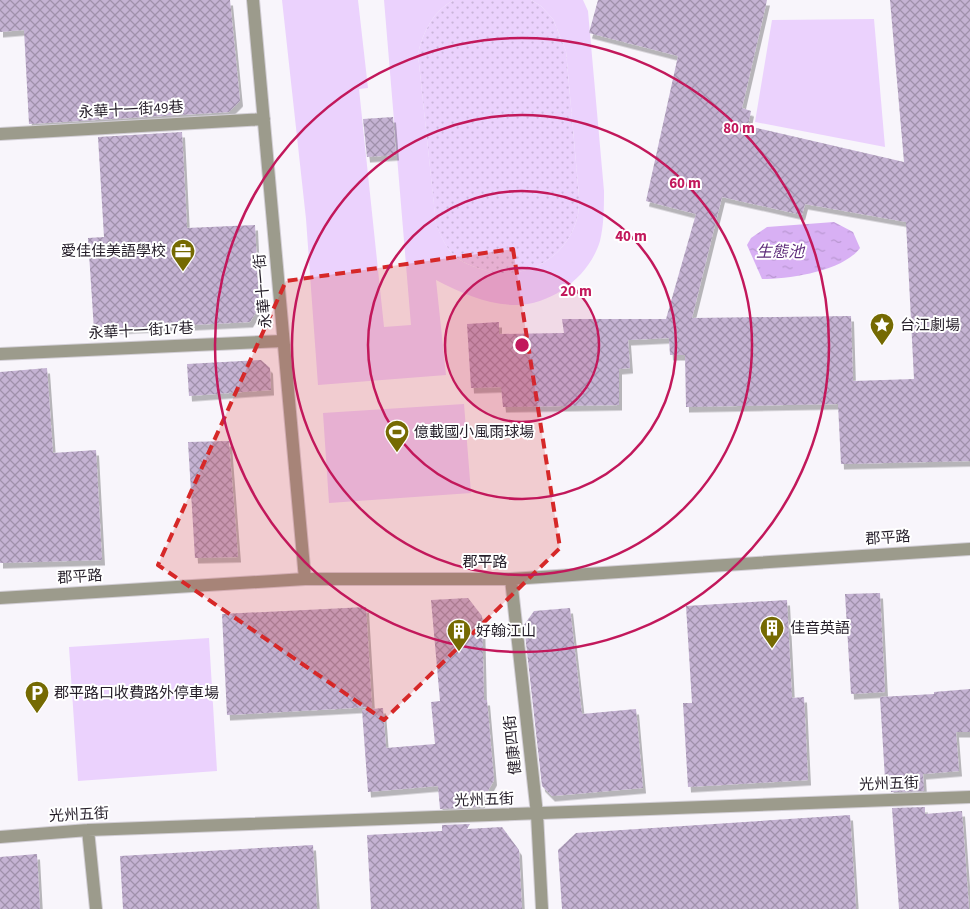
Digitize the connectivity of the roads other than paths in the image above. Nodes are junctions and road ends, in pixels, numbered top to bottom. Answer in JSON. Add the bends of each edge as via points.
{"nodes":[{"id":1,"x":253,"y":0,"type":"edge"},
{"id":2,"x":264,"y":120,"type":"junction"},
{"id":3,"x":0,"y":134,"type":"edge"},
{"id":4,"x":283,"y":341,"type":"junction"},
{"id":5,"x":0,"y":354,"type":"edge"},
{"id":6,"x":970,"y":549,"type":"edge"},
{"id":7,"x":305,"y":579,"type":"junction"},
{"id":8,"x":511,"y":579,"type":"junction"},
{"id":9,"x":0,"y":598,"type":"edge"},
{"id":10,"x":970,"y":797,"type":"edge"},
{"id":11,"x":536,"y":814,"type":"junction"},
{"id":12,"x":88,"y":830,"type":"junction"},
{"id":13,"x":0,"y":837,"type":"edge"},
{"id":14,"x":96,"y":909,"type":"edge"},
{"id":15,"x":542,"y":909,"type":"edge"}],
"edges":[{"from":1,"to":2,"type":"street","name":"永華十一街"},
{"from":2,"to":3,"type":"street","name":"永華十一街49巷"},
{"from":2,"to":4,"type":"street","name":"永華十一街"},
{"from":4,"to":5,"type":"street","name":"永華十一街17巷"},
{"from":4,"to":7,"type":"street","name":"永華十一街"},
{"from":6,"to":8,"type":"street","name":"郡平路"},
{"from":7,"to":8,"type":"street","name":"郡平路"},
{"from":7,"to":9,"type":"street","name":"郡平路"},
{"from":8,"to":11,"type":"street","name":"健康四街"},
{"from":10,"to":11,"type":"street","name":"光州五街"},
{"from":11,"to":12,"type":"street","name":"光州五街"},
{"from":11,"to":15,"type":"street","name":"健康四街"},
{"from":12,"to":13,"type":"street","name":"光州五街"},
{"from":12,"to":14,"type":"street"}]}
